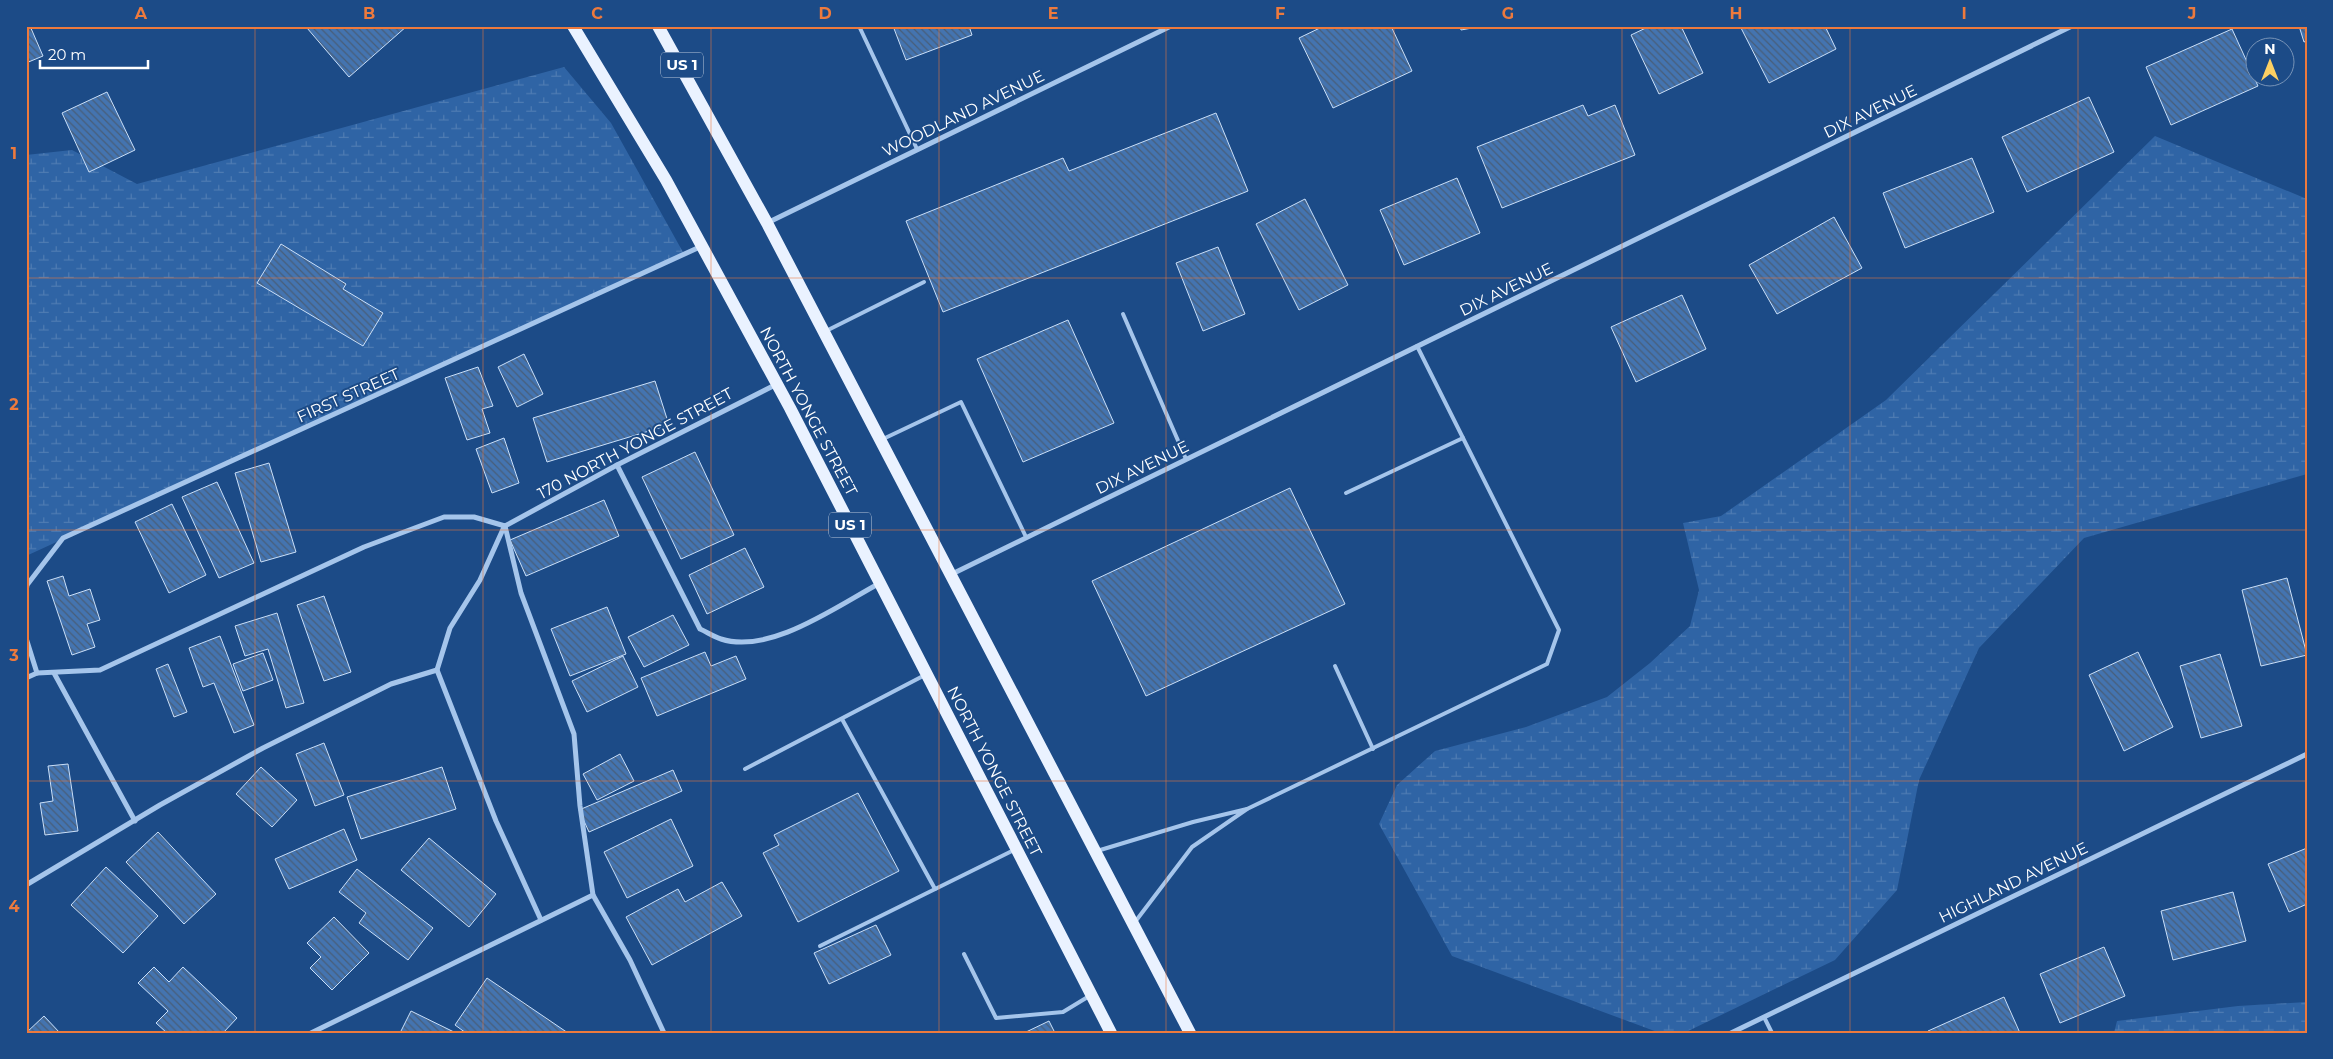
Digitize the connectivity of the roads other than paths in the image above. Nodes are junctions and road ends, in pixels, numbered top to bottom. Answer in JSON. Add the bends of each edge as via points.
{"nodes":[{"id":1,"x":573,"y":26,"type":"edge"},
{"id":2,"x":658,"y":26,"type":"edge"},
{"id":3,"x":859,"y":26,"type":"edge"},
{"id":4,"x":1170,"y":26,"type":"edge"},
{"id":5,"x":2072,"y":26,"type":"edge"},
{"id":6,"x":917,"y":149,"type":"junction"},
{"id":7,"x":767,"y":223,"type":"junction"},
{"id":8,"x":702,"y":246,"type":"junction"},
{"id":9,"x":924,"y":282,"type":"dead end"},
{"id":10,"x":1123,"y":314,"type":"dead end"},
{"id":11,"x":824,"y":332,"type":"junction"},
{"id":12,"x":1417,"y":346,"type":"junction"},
{"id":13,"x":777,"y":384,"type":"junction"},
{"id":14,"x":1463,"y":438,"type":"junction"},
{"id":15,"x":880,"y":440,"type":"junction"},
{"id":16,"x":1186,"y":459,"type":"junction"},
{"id":17,"x":617,"y":465,"type":"junction"},
{"id":18,"x":1346,"y":494,"type":"dead end"},
{"id":19,"x":505,"y":526,"type":"junction"},
{"id":20,"x":1026,"y":536,"type":"junction"},
{"id":21,"x":951,"y":574,"type":"junction"},
{"id":22,"x":880,"y":583,"type":"junction"},
{"id":23,"x":26,"y":591,"type":"edge"},
{"id":24,"x":26,"y":638,"type":"edge"},
{"id":25,"x":1335,"y":666,"type":"dead end"},
{"id":26,"x":437,"y":670,"type":"junction"},
{"id":27,"x":37,"y":673,"type":"junction"},
{"id":28,"x":54,"y":674,"type":"junction"},
{"id":29,"x":927,"y":674,"type":"junction"},
{"id":30,"x":26,"y":678,"type":"edge"},
{"id":31,"x":842,"y":719,"type":"junction"},
{"id":32,"x":1373,"y":749,"type":"junction"},
{"id":33,"x":2307,"y":754,"type":"edge"},
{"id":34,"x":745,"y":769,"type":"dead end"},
{"id":35,"x":1247,"y":809,"type":"junction"},
{"id":36,"x":135,"y":820,"type":"junction"},
{"id":37,"x":1016,"y":849,"type":"junction"},
{"id":38,"x":1096,"y":852,"type":"junction"},
{"id":39,"x":26,"y":885,"type":"edge"},
{"id":40,"x":935,"y":889,"type":"junction"},
{"id":41,"x":593,"y":895,"type":"junction"},
{"id":42,"x":541,"y":920,"type":"junction"},
{"id":43,"x":1134,"y":924,"type":"junction"},
{"id":44,"x":820,"y":946,"type":"dead end"},
{"id":45,"x":964,"y":954,"type":"dead end"},
{"id":46,"x":1091,"y":995,"type":"junction"},
{"id":47,"x":1764,"y":1017,"type":"junction"},
{"id":48,"x":310,"y":1033,"type":"edge"},
{"id":49,"x":664,"y":1033,"type":"edge"},
{"id":50,"x":1111,"y":1033,"type":"edge"},
{"id":51,"x":1190,"y":1033,"type":"edge"},
{"id":52,"x":1731,"y":1033,"type":"edge"},
{"id":53,"x":1772,"y":1033,"type":"edge"}],
"edges":[{"from":1,"to":8,"type":"main road","name":"NORTH YONGE STREET","number":"US 1"},
{"from":2,"to":7,"type":"main road","number":"US 1"},
{"from":3,"to":6,"type":"lane"},
{"from":4,"to":6,"type":"street","name":"WOODLAND AVENUE"},
{"from":5,"to":12,"type":"street","name":"DIX AVENUE"},
{"from":6,"to":7,"type":"street","name":"WOODLAND AVENUE"},
{"from":7,"to":11,"type":"main road","number":"US 1"},
{"from":8,"to":13,"type":"main road","name":"NORTH YONGE STREET","number":"US 1"},
{"from":8,"to":23,"type":"street","name":"FIRST STREET","via":[[63,538],[27,585]]},
{"from":9,"to":11,"type":"lane"},
{"from":10,"to":16,"type":"lane"},
{"from":11,"to":15,"type":"main road","number":"US 1"},
{"from":12,"to":14,"type":"lane"},
{"from":12,"to":16,"type":"street","name":"DIX AVENUE"},
{"from":13,"to":17,"type":"street","name":"170 NORTH YONGE STREET"},
{"from":13,"to":22,"type":"main road","name":"NORTH YONGE STREET","number":"US 1"},
{"from":14,"to":18,"type":"lane"},
{"from":14,"to":32,"type":"lane","via":[[1559,630],[1547,664]]},
{"from":15,"to":20,"type":"lane","via":[[961,402]]},
{"from":15,"to":21,"type":"main road","number":"US 1"},
{"from":16,"to":20,"type":"street","name":"DIX AVENUE"},
{"from":17,"to":19,"type":"street","name":"170 NORTH YONGE STREET"},
{"from":17,"to":22,"type":"street","via":[[700,629],[721,639],[750,642],[790,632]]},
{"from":19,"to":26,"type":"street","via":[[480,580],[450,628]]},
{"from":19,"to":28,"type":"street","via":[[474,517],[444,517],[364,547],[100,670]]},
{"from":19,"to":41,"type":"street","via":[[521,593],[574,734]]},
{"from":20,"to":21,"type":"street","name":"DIX AVENUE"},
{"from":21,"to":38,"type":"main road","number":"US 1"},
{"from":22,"to":29,"type":"main road","name":"NORTH YONGE STREET","number":"US 1"},
{"from":24,"to":27,"type":"street"},
{"from":25,"to":32,"type":"lane"},
{"from":26,"to":36,"type":"street","via":[[383,688],[263,748]]},
{"from":26,"to":42,"type":"street","via":[[496,821]]},
{"from":27,"to":28,"type":"street"},
{"from":27,"to":30,"type":"street"},
{"from":28,"to":36,"type":"street"},
{"from":29,"to":31,"type":"lane"},
{"from":29,"to":37,"type":"main road","name":"NORTH YONGE STREET","number":"US 1"},
{"from":31,"to":34,"type":"lane"},
{"from":31,"to":40,"type":"lane"},
{"from":32,"to":35,"type":"lane"},
{"from":33,"to":47,"type":"street","name":"HIGHLAND AVENUE"},
{"from":35,"to":38,"type":"lane"},
{"from":35,"to":43,"type":"lane","via":[[1192,847]]},
{"from":36,"to":39,"type":"street"},
{"from":37,"to":40,"type":"lane"},
{"from":37,"to":46,"type":"main road","name":"NORTH YONGE STREET","number":"US 1"},
{"from":38,"to":43,"type":"main road","number":"US 1"},
{"from":40,"to":44,"type":"lane"},
{"from":41,"to":42,"type":"street"},
{"from":41,"to":49,"type":"street","via":[[630,960]]},
{"from":42,"to":48,"type":"street"},
{"from":43,"to":51,"type":"main road","number":"US 1"},
{"from":45,"to":46,"type":"lane","via":[[996,1018],[1063,1012]]},
{"from":46,"to":50,"type":"main road","name":"NORTH YONGE STREET","number":"US 1"},
{"from":47,"to":52,"type":"street","name":"HIGHLAND AVENUE"},
{"from":47,"to":53,"type":"lane"}]}
